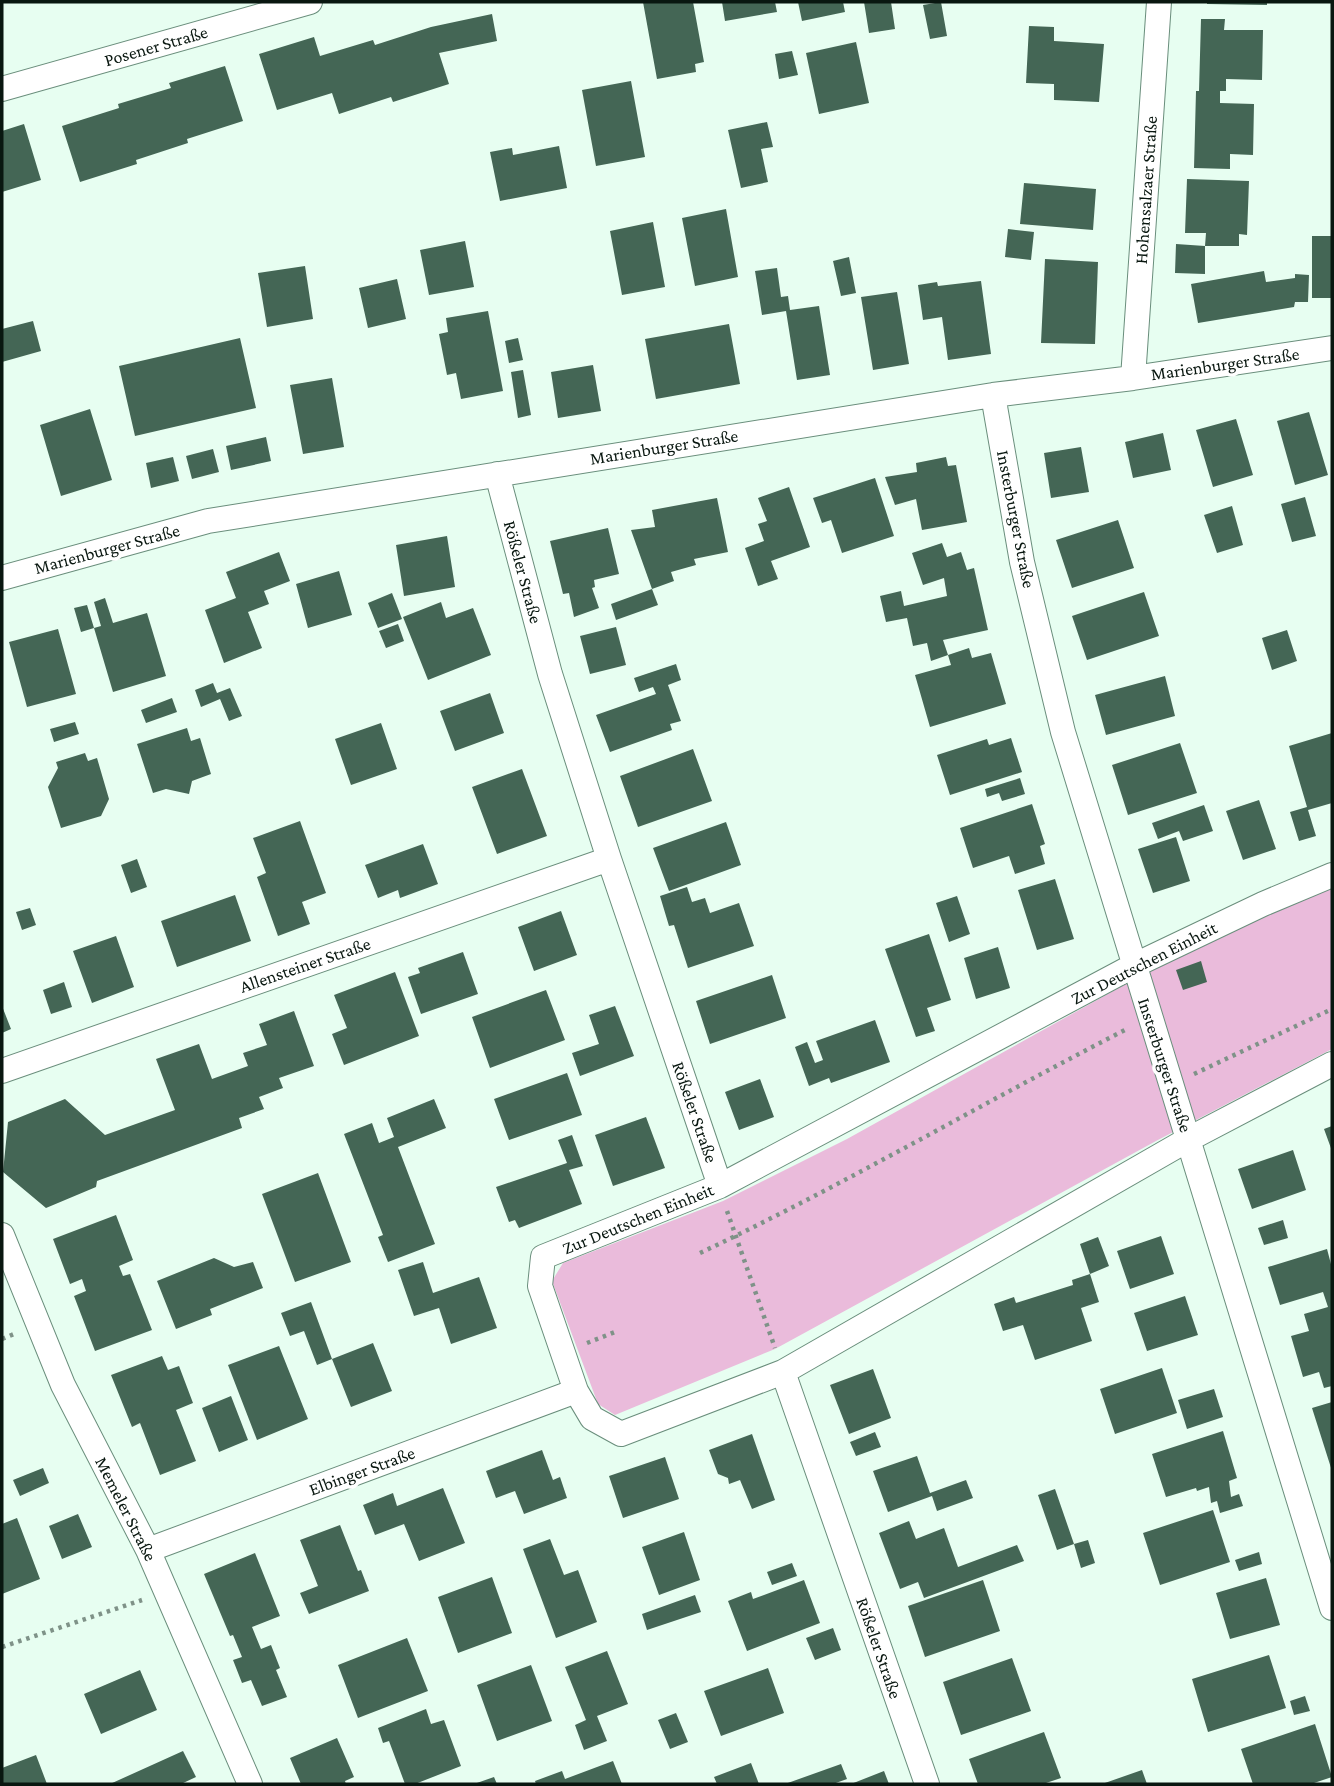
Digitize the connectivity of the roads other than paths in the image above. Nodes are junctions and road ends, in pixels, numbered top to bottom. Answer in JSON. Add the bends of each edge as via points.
{"nodes":[{"id":1,"x":310,"y":2,"type":"edge"},
{"id":2,"x":1160,"y":2,"type":"edge"},
{"id":3,"x":2,"y":89,"type":"edge"},
{"id":4,"x":1332,"y":348,"type":"edge"},
{"id":5,"x":1133,"y":378,"type":"junction"},
{"id":6,"x":993,"y":395,"type":"junction"},
{"id":7,"x":497,"y":474,"type":"junction"},
{"id":8,"x":2,"y":578,"type":"edge"},
{"id":9,"x":609,"y":859,"type":"junction"},
{"id":10,"x":1332,"y":875,"type":"edge"},
{"id":11,"x":1133,"y":967,"type":"junction"},
{"id":12,"x":1332,"y":1064,"type":"edge"},
{"id":13,"x":2,"y":1071,"type":"edge"},
{"id":14,"x":1189,"y":1139,"type":"junction"},
{"id":15,"x":720,"y":1186,"type":"junction"},
{"id":16,"x":2,"y":1235,"type":"edge"},
{"id":17,"x":783,"y":1372,"type":"junction"},
{"id":18,"x":576,"y":1391,"type":"junction"},
{"id":19,"x":148,"y":1550,"type":"junction"},
{"id":20,"x":1332,"y":1608,"type":"edge"},
{"id":21,"x":250,"y":1784,"type":"edge"},
{"id":22,"x":927,"y":1784,"type":"edge"}],
"edges":[{"from":1,"to":3,"type":"street","name":"Posener Straße"},
{"from":2,"to":5,"type":"street","name":"Hohensalzaer Straße"},
{"from":4,"to":5,"type":"street","name":"Marienburger Straße"},
{"from":5,"to":6,"type":"street","name":"Marienburger Straße"},
{"from":6,"to":7,"type":"street","name":"Marienburger Straße"},
{"from":6,"to":11,"type":"street","name":"Insterburger Straße","via":[[1022,562],[1063,732]]},
{"from":7,"to":8,"type":"street","name":"Marienburger Straße","via":[[208,521]]},
{"from":7,"to":9,"type":"street","name":"Rößeler Straße","via":[[550,674]]},
{"from":9,"to":13,"type":"street","name":"Allensteiner Straße"},
{"from":9,"to":15,"type":"street","name":"Rößeler Straße"},
{"from":10,"to":11,"type":"street","name":"Zur Deutschen Einheit"},
{"from":11,"to":14,"type":"street","name":"Insterburger Straße"},
{"from":11,"to":15,"type":"street","name":"Zur Deutschen Einheit"},
{"from":12,"to":14,"type":"street","name":"Zur Deutschen Einheit"},
{"from":14,"to":17,"type":"street","name":"Zur Deutschen Einheit"},
{"from":14,"to":20,"type":"street","name":"Insterburger Straße"},
{"from":15,"to":18,"type":"street","name":"Zur Deutschen Einheit","via":[[543,1257],[540,1286]]},
{"from":16,"to":19,"type":"street","name":"Memeler Straße","via":[[63,1385]]},
{"from":17,"to":18,"type":"street","name":"Zur Deutschen Einheit","via":[[621,1434],[592,1418]]},
{"from":17,"to":22,"type":"street","name":"Rößeler Straße"},
{"from":18,"to":19,"type":"street","name":"Elbinger Straße"},
{"from":19,"to":21,"type":"street","name":"Memeler Straße"}]}
